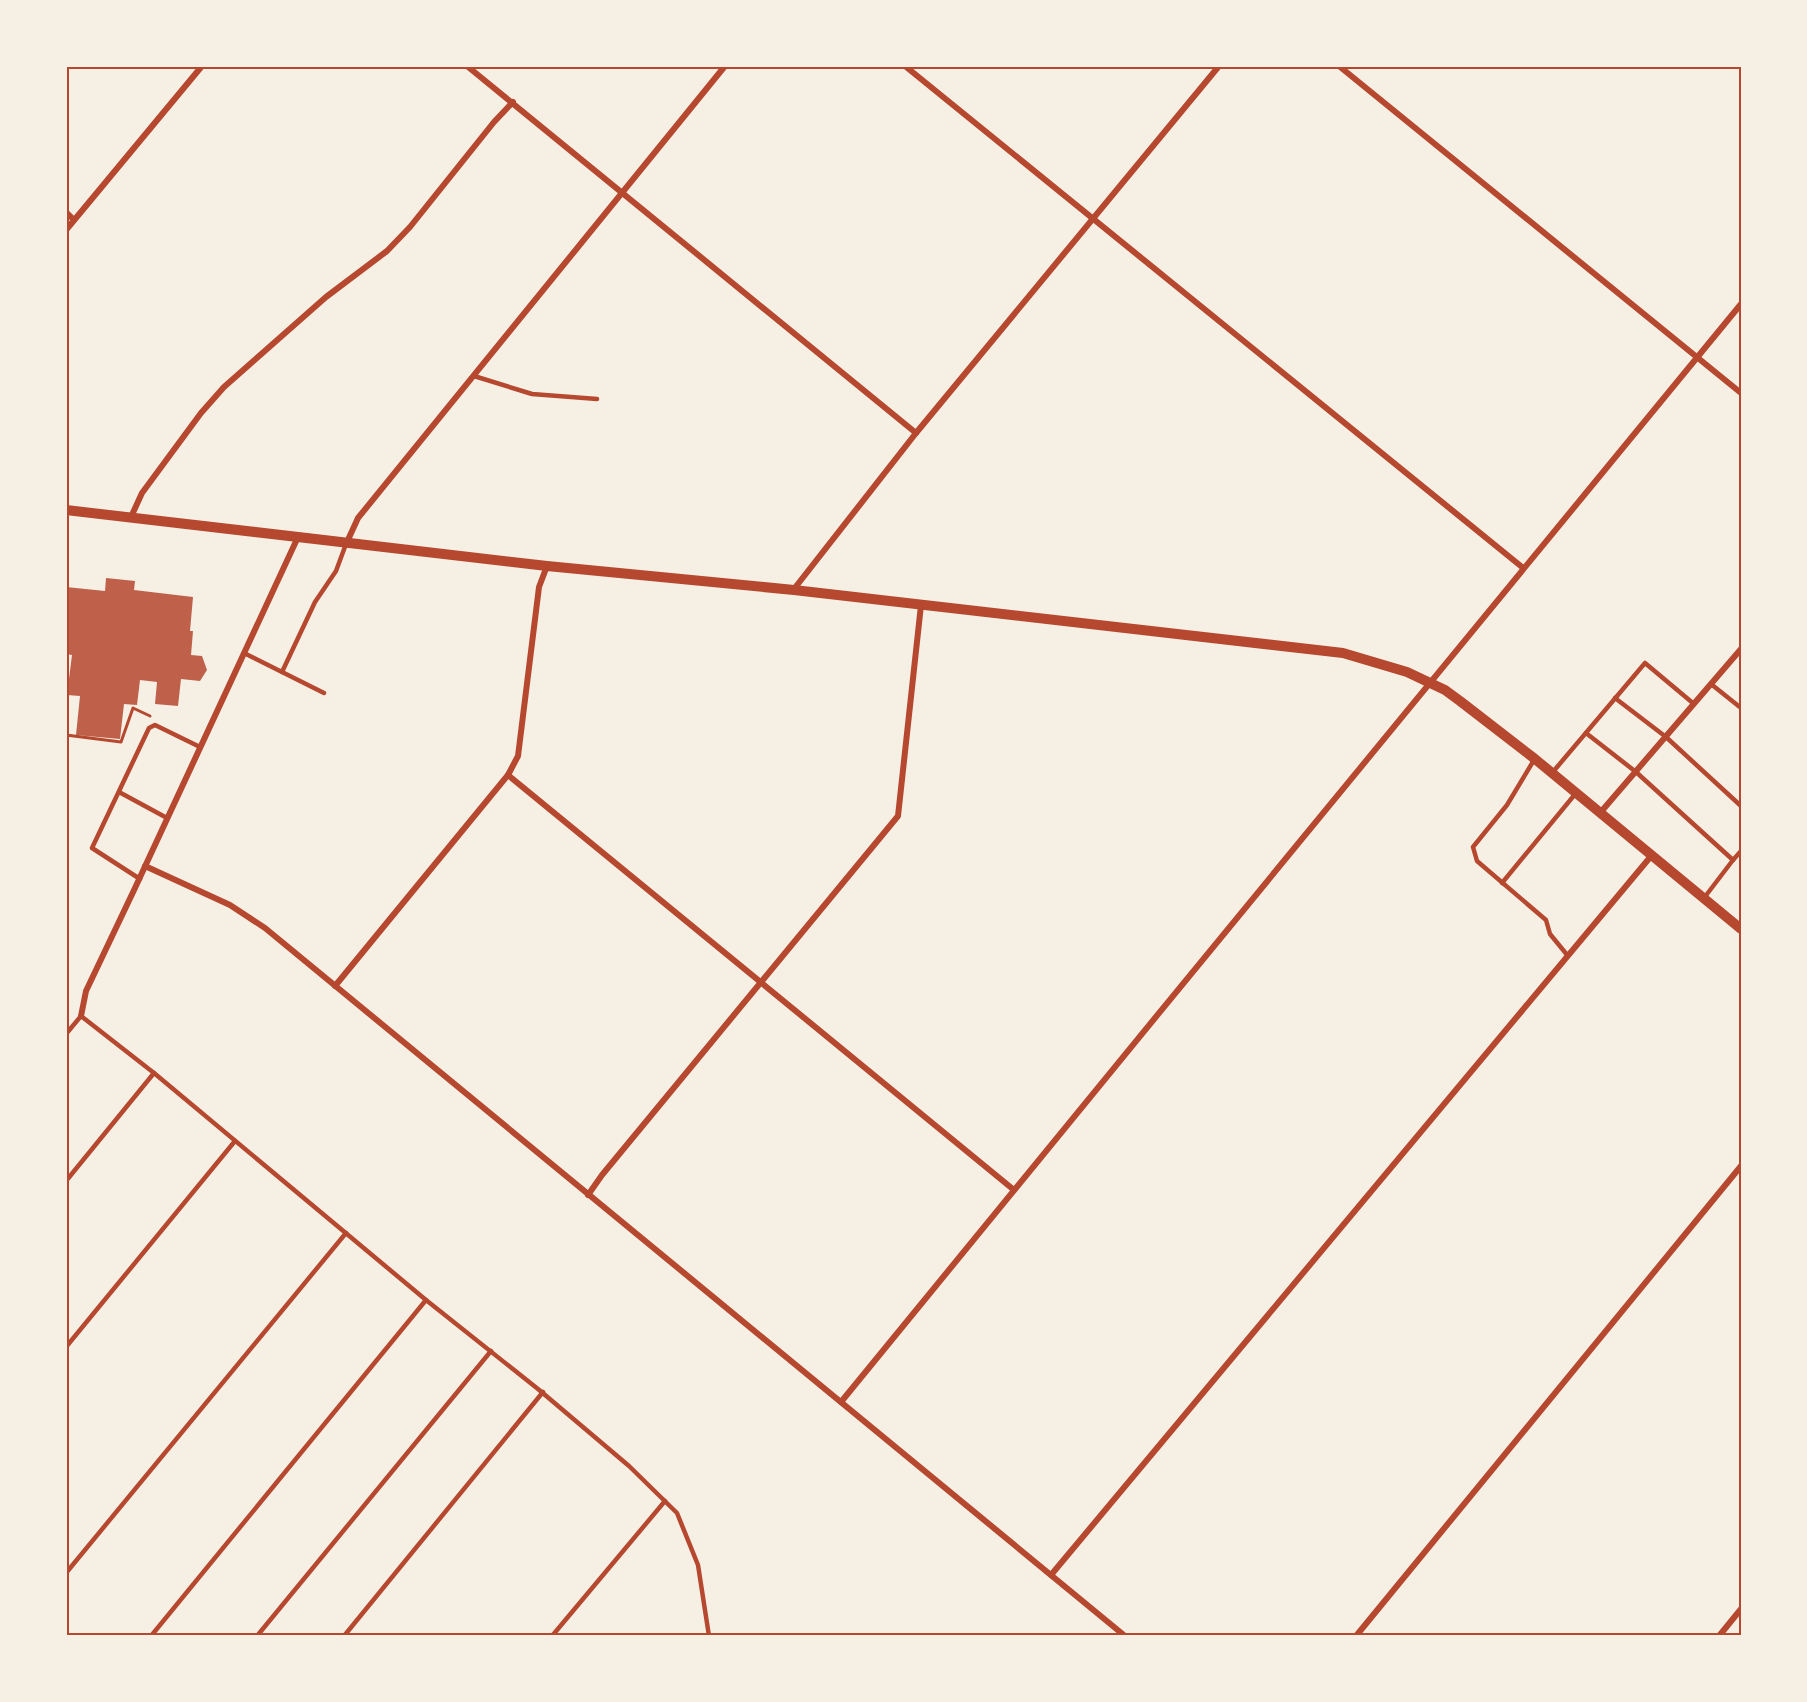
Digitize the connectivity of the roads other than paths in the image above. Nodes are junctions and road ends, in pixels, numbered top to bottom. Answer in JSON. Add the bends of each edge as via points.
{"nodes":[{"id":1,"x":202,"y":66,"type":"edge"},
{"id":2,"x":467,"y":66,"type":"edge"},
{"id":3,"x":725,"y":66,"type":"edge"},
{"id":4,"x":905,"y":66,"type":"edge"},
{"id":5,"x":1219,"y":66,"type":"edge"},
{"id":6,"x":1339,"y":66,"type":"edge"},
{"id":7,"x":513,"y":102,"type":"junction"},
{"id":8,"x":621,"y":193,"type":"junction"},
{"id":9,"x":66,"y":212,"type":"edge"},
{"id":10,"x":1093,"y":218,"type":"junction"},
{"id":11,"x":74,"y":220,"type":"junction"},
{"id":12,"x":66,"y":230,"type":"edge"},
{"id":13,"x":1741,"y":304,"type":"edge"},
{"id":14,"x":1698,"y":356,"type":"junction"},
{"id":15,"x":474,"y":376,"type":"junction"},
{"id":16,"x":1741,"y":393,"type":"edge"},
{"id":17,"x":597,"y":399,"type":"dead end"},
{"id":18,"x":916,"y":433,"type":"junction"},
{"id":19,"x":66,"y":510,"type":"edge"},
{"id":20,"x":131,"y":518,"type":"junction"},
{"id":21,"x":298,"y":537,"type":"junction"},
{"id":22,"x":347,"y":542,"type":"junction"},
{"id":23,"x":547,"y":566,"type":"junction"},
{"id":24,"x":1522,"y":567,"type":"junction"},
{"id":25,"x":794,"y":590,"type":"junction"},
{"id":26,"x":921,"y":605,"type":"junction"},
{"id":27,"x":1741,"y":649,"type":"edge"},
{"id":28,"x":244,"y":653,"type":"junction"},
{"id":29,"x":282,"y":672,"type":"junction"},
{"id":30,"x":1429,"y":682,"type":"junction"},
{"id":31,"x":1711,"y":684,"type":"junction"},
{"id":32,"x":324,"y":693,"type":"dead end"},
{"id":33,"x":1615,"y":698,"type":"junction"},
{"id":34,"x":1694,"y":704,"type":"junction"},
{"id":35,"x":1741,"y":708,"type":"edge"},
{"id":36,"x":1586,"y":733,"type":"junction"},
{"id":37,"x":1666,"y":737,"type":"junction"},
{"id":38,"x":200,"y":747,"type":"junction"},
{"id":39,"x":1535,"y":759,"type":"junction"},
{"id":40,"x":1636,"y":772,"type":"junction"},
{"id":41,"x":1552,"y":773,"type":"junction"},
{"id":42,"x":508,"y":775,"type":"junction"},
{"id":43,"x":119,"y":792,"type":"junction"},
{"id":44,"x":1576,"y":793,"type":"junction"},
{"id":45,"x":1741,"y":806,"type":"edge"},
{"id":46,"x":1600,"y":813,"type":"junction"},
{"id":47,"x":167,"y":818,"type":"junction"},
{"id":48,"x":1741,"y":851,"type":"edge"},
{"id":49,"x":1652,"y":855,"type":"junction"},
{"id":50,"x":1733,"y":860,"type":"junction"},
{"id":51,"x":145,"y":866,"type":"junction"},
{"id":52,"x":140,"y":879,"type":"junction"},
{"id":53,"x":1502,"y":883,"type":"junction"},
{"id":54,"x":1704,"y":898,"type":"junction"},
{"id":55,"x":1741,"y":929,"type":"edge"},
{"id":56,"x":1568,"y":956,"type":"junction"},
{"id":57,"x":760,"y":983,"type":"junction"},
{"id":58,"x":335,"y":986,"type":"junction"},
{"id":59,"x":81,"y":1016,"type":"junction"},
{"id":60,"x":66,"y":1034,"type":"edge"},
{"id":61,"x":154,"y":1073,"type":"junction"},
{"id":62,"x":235,"y":1141,"type":"junction"},
{"id":63,"x":1741,"y":1166,"type":"edge"},
{"id":64,"x":66,"y":1181,"type":"edge"},
{"id":65,"x":1014,"y":1190,"type":"junction"},
{"id":66,"x":588,"y":1195,"type":"junction"},
{"id":67,"x":346,"y":1233,"type":"junction"},
{"id":68,"x":426,"y":1300,"type":"junction"},
{"id":69,"x":66,"y":1347,"type":"edge"},
{"id":70,"x":491,"y":1352,"type":"junction"},
{"id":71,"x":543,"y":1392,"type":"junction"},
{"id":72,"x":841,"y":1402,"type":"junction"},
{"id":73,"x":665,"y":1501,"type":"junction"},
{"id":74,"x":66,"y":1573,"type":"edge"},
{"id":75,"x":1051,"y":1575,"type":"junction"},
{"id":76,"x":1741,"y":1608,"type":"edge"},
{"id":77,"x":151,"y":1636,"type":"edge"},
{"id":78,"x":257,"y":1636,"type":"edge"},
{"id":79,"x":344,"y":1636,"type":"edge"},
{"id":80,"x":552,"y":1636,"type":"edge"},
{"id":81,"x":709,"y":1636,"type":"edge"},
{"id":82,"x":1125,"y":1636,"type":"edge"},
{"id":83,"x":1356,"y":1636,"type":"edge"},
{"id":84,"x":1719,"y":1636,"type":"edge"}],
"edges":[{"from":1,"to":11,"type":"street"},
{"from":2,"to":7,"type":"street"},
{"from":3,"to":8,"type":"street"},
{"from":4,"to":10,"type":"street"},
{"from":5,"to":10,"type":"street"},
{"from":6,"to":14,"type":"street"},
{"from":7,"to":8,"type":"street"},
{"from":7,"to":20,"type":"street","via":[[387,251],[326,297],[216,396],[142,493]]},
{"from":8,"to":15,"type":"street"},
{"from":8,"to":18,"type":"street"},
{"from":9,"to":11,"type":"street"},
{"from":10,"to":18,"type":"street"},
{"from":10,"to":24,"type":"street"},
{"from":11,"to":12,"type":"street"},
{"from":13,"to":14,"type":"street"},
{"from":14,"to":16,"type":"street"},
{"from":14,"to":24,"type":"street"},
{"from":15,"to":17,"type":"lane","via":[[532,394]]},
{"from":15,"to":22,"type":"street","via":[[358,518]]},
{"from":18,"to":25,"type":"street"},
{"from":19,"to":20,"type":"street"},
{"from":20,"to":21,"type":"street"},
{"from":21,"to":22,"type":"street"},
{"from":21,"to":28,"type":"street"},
{"from":22,"to":23,"type":"street"},
{"from":22,"to":29,"type":"lane","via":[[336,571],[315,602]]},
{"from":23,"to":25,"type":"street"},
{"from":23,"to":42,"type":"street","via":[[539,587],[518,756]]},
{"from":24,"to":30,"type":"street"},
{"from":25,"to":26,"type":"street"},
{"from":26,"to":30,"type":"street","via":[[1343,653]]},
{"from":26,"to":57,"type":"street","via":[[898,816]]},
{"from":27,"to":31,"type":"street"},
{"from":28,"to":29,"type":"lane"},
{"from":28,"to":38,"type":"street"},
{"from":29,"to":32,"type":"lane"},
{"from":30,"to":39,"type":"street"},
{"from":30,"to":65,"type":"street"},
{"from":31,"to":34,"type":"street"},
{"from":31,"to":35,"type":"lane"},
{"from":33,"to":34,"type":"lane","via":[[1645,663]]},
{"from":33,"to":36,"type":"lane"},
{"from":33,"to":37,"type":"lane"},
{"from":34,"to":37,"type":"street"},
{"from":36,"to":40,"type":"lane"},
{"from":36,"to":41,"type":"lane"},
{"from":37,"to":40,"type":"street"},
{"from":37,"to":45,"type":"lane"},
{"from":38,"to":43,"type":"lane","via":[[152,725]]},
{"from":38,"to":47,"type":"street"},
{"from":39,"to":41,"type":"street"},
{"from":39,"to":53,"type":"lane","via":[[1507,805],[1473,847],[1477,861]]},
{"from":40,"to":46,"type":"street"},
{"from":40,"to":50,"type":"lane"},
{"from":41,"to":44,"type":"street"},
{"from":42,"to":57,"type":"street"},
{"from":42,"to":58,"type":"street"},
{"from":43,"to":47,"type":"lane"},
{"from":43,"to":52,"type":"lane","via":[[92,849]]},
{"from":44,"to":46,"type":"street"},
{"from":44,"to":53,"type":"lane"},
{"from":46,"to":49,"type":"street"},
{"from":47,"to":51,"type":"street"},
{"from":48,"to":50,"type":"lane"},
{"from":49,"to":54,"type":"street"},
{"from":49,"to":56,"type":"street"},
{"from":50,"to":54,"type":"lane"},
{"from":51,"to":52,"type":"street"},
{"from":51,"to":58,"type":"street","via":[[230,905],[265,928]]},
{"from":52,"to":59,"type":"street","via":[[86,991]]},
{"from":53,"to":56,"type":"lane","via":[[1546,920],[1550,934]]},
{"from":54,"to":55,"type":"street"},
{"from":56,"to":75,"type":"street"},
{"from":57,"to":65,"type":"street"},
{"from":57,"to":66,"type":"street"},
{"from":58,"to":66,"type":"street"},
{"from":59,"to":60,"type":"lane"},
{"from":59,"to":61,"type":"lane"},
{"from":61,"to":62,"type":"lane"},
{"from":61,"to":64,"type":"lane"},
{"from":62,"to":67,"type":"lane"},
{"from":62,"to":69,"type":"lane"},
{"from":63,"to":83,"type":"street"},
{"from":65,"to":72,"type":"street"},
{"from":66,"to":72,"type":"street"},
{"from":67,"to":68,"type":"lane"},
{"from":67,"to":74,"type":"lane"},
{"from":68,"to":70,"type":"lane"},
{"from":68,"to":77,"type":"lane"},
{"from":70,"to":71,"type":"lane"},
{"from":70,"to":78,"type":"lane"},
{"from":71,"to":73,"type":"lane"},
{"from":71,"to":79,"type":"lane"},
{"from":72,"to":75,"type":"street"},
{"from":73,"to":80,"type":"lane"},
{"from":73,"to":81,"type":"lane","via":[[677,1513],[698,1565]]},
{"from":75,"to":82,"type":"street"},
{"from":76,"to":84,"type":"street"}]}
